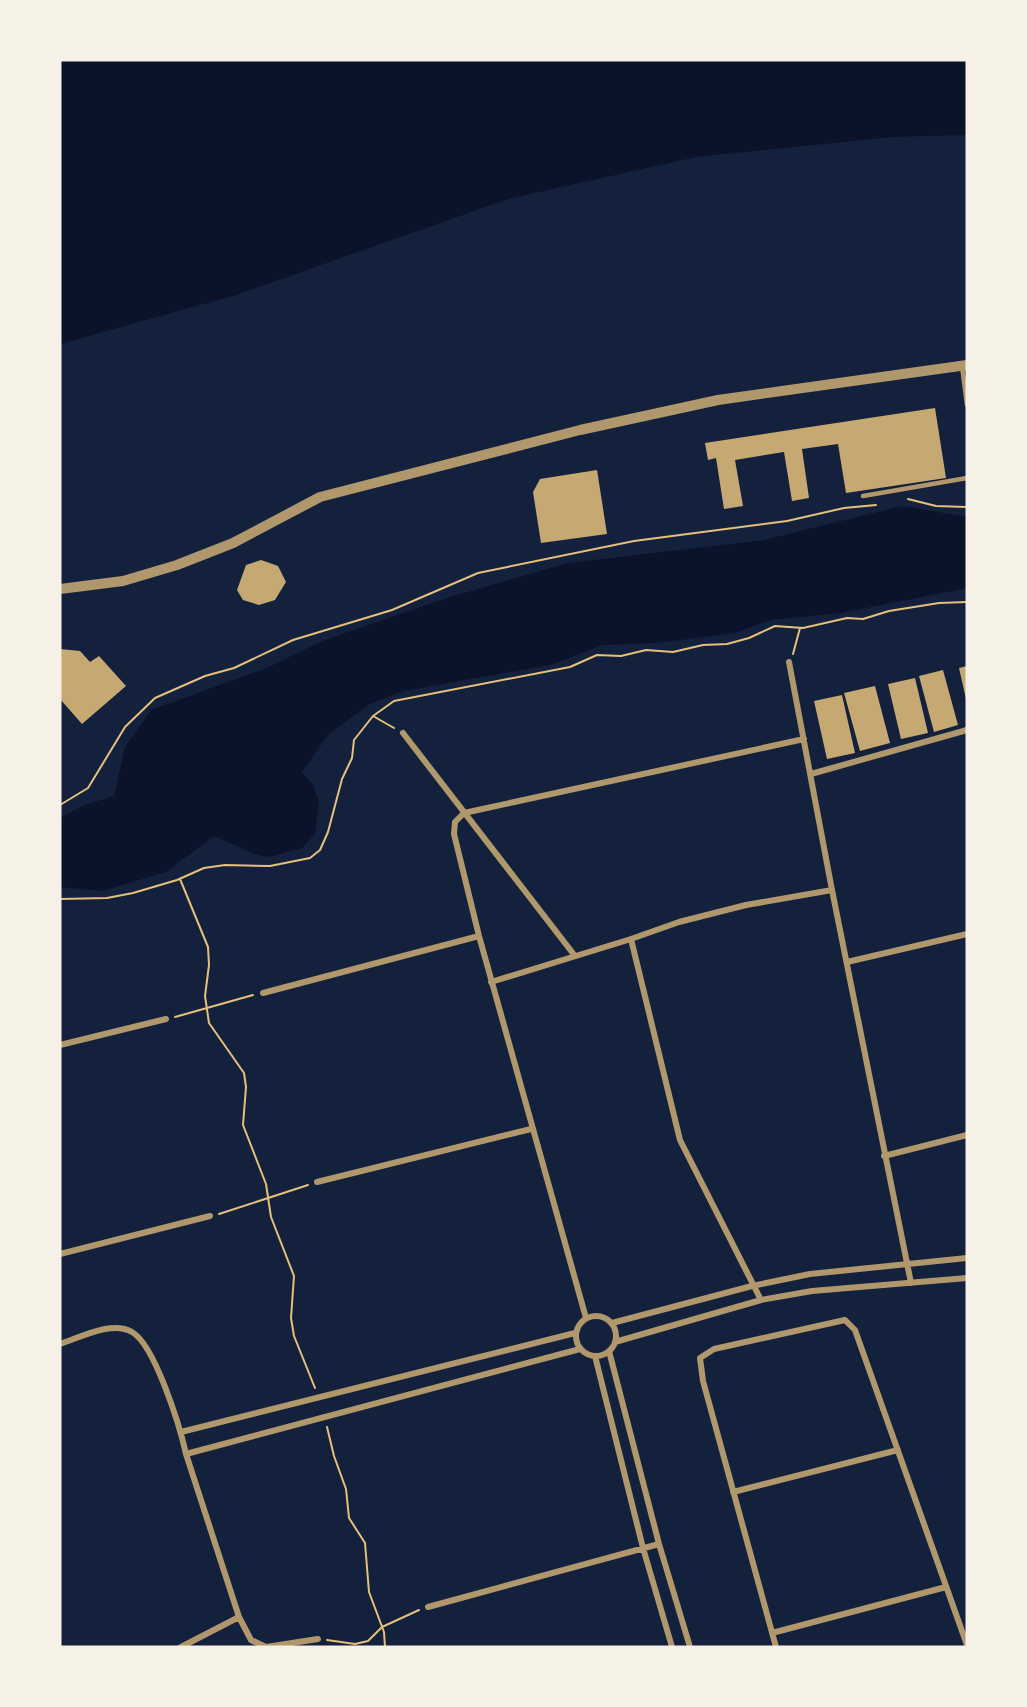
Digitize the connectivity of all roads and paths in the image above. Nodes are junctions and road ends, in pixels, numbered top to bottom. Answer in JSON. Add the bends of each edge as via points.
{"nodes":[{"id":1,"x":964,"y":365,"type":"edge"},
{"id":2,"x":967,"y":405,"type":"edge"},
{"id":3,"x":967,"y":478,"type":"edge"},
{"id":4,"x":863,"y":496,"type":"dead end"},
{"id":5,"x":903,"y":498,"type":"dead end"},
{"id":6,"x":883,"y":503,"type":"dead end"},
{"id":7,"x":967,"y":507,"type":"edge"},
{"id":8,"x":60,"y":589,"type":"edge"},
{"id":9,"x":967,"y":602,"type":"edge"},
{"id":10,"x":800,"y":628,"type":"junction"},
{"id":11,"x":789,"y":662,"type":"joint"},
{"id":12,"x":373,"y":716,"type":"junction"},
{"id":13,"x":967,"y":730,"type":"edge"},
{"id":14,"x":403,"y":733,"type":"joint"},
{"id":15,"x":804,"y":739,"type":"junction"},
{"id":16,"x":811,"y":774,"type":"junction"},
{"id":17,"x":60,"y":805,"type":"edge"},
{"id":18,"x":464,"y":813,"type":"junction"},
{"id":19,"x":180,"y":879,"type":"junction"},
{"id":20,"x":832,"y":890,"type":"junction"},
{"id":21,"x":60,"y":899,"type":"edge"},
{"id":22,"x":967,"y":934,"type":"edge"},
{"id":23,"x":479,"y":936,"type":"junction"},
{"id":24,"x":631,"y":939,"type":"junction"},
{"id":25,"x":575,"y":956,"type":"junction"},
{"id":26,"x":847,"y":962,"type":"junction"},
{"id":27,"x":491,"y":982,"type":"junction"},
{"id":28,"x":262,"y":993,"type":"joint"},
{"id":29,"x":206,"y":1009,"type":"junction"},
{"id":30,"x":166,"y":1019,"type":"joint"},
{"id":31,"x":60,"y":1045,"type":"edge"},
{"id":32,"x":531,"y":1129,"type":"junction"},
{"id":33,"x":967,"y":1135,"type":"edge"},
{"id":34,"x":884,"y":1156,"type":"junction"},
{"id":35,"x":317,"y":1182,"type":"joint"},
{"id":36,"x":268,"y":1198,"type":"junction"},
{"id":37,"x":210,"y":1216,"type":"joint"},
{"id":38,"x":60,"y":1254,"type":"edge"},
{"id":39,"x":967,"y":1258,"type":"edge"},
{"id":40,"x":906,"y":1263,"type":"junction"},
{"id":41,"x":967,"y":1278,"type":"edge"},
{"id":42,"x":911,"y":1283,"type":"junction"},
{"id":43,"x":752,"y":1286,"type":"junction"},
{"id":44,"x":760,"y":1300,"type":"junction"},
{"id":45,"x":586,"y":1318,"type":"junction"},
{"id":46,"x":612,"y":1323,"type":"junction"},
{"id":47,"x":575,"y":1333,"type":"junction"},
{"id":48,"x":615,"y":1342,"type":"junction"},
{"id":49,"x":60,"y":1344,"type":"edge"},
{"id":50,"x":580,"y":1349,"type":"junction"},
{"id":51,"x":609,"y":1351,"type":"junction"},
{"id":52,"x":595,"y":1356,"type":"junction"},
{"id":53,"x":320,"y":1398,"type":"junction"},
{"id":54,"x":324,"y":1415,"type":"junction"},
{"id":55,"x":181,"y":1432,"type":"junction"},
{"id":56,"x":898,"y":1450,"type":"junction"},
{"id":57,"x":186,"y":1454,"type":"junction"},
{"id":58,"x":734,"y":1492,"type":"junction"},
{"id":59,"x":659,"y":1544,"type":"junction"},
{"id":60,"x":643,"y":1548,"type":"junction"},
{"id":61,"x":946,"y":1587,"type":"junction"},
{"id":62,"x":428,"y":1607,"type":"joint"},
{"id":63,"x":239,"y":1617,"type":"junction"},
{"id":64,"x":382,"y":1627,"type":"junction"},
{"id":65,"x":772,"y":1634,"type":"junction"},
{"id":66,"x":318,"y":1639,"type":"joint"},
{"id":67,"x":967,"y":1645,"type":"edge"},
{"id":68,"x":181,"y":1647,"type":"edge"},
{"id":69,"x":386,"y":1647,"type":"edge"},
{"id":70,"x":672,"y":1647,"type":"edge"},
{"id":71,"x":690,"y":1647,"type":"edge"},
{"id":72,"x":776,"y":1647,"type":"edge"}],
"edges":[{"from":1,"to":2,"type":"lane"},
{"from":1,"to":8,"type":"street","via":[[718,400],[580,430],[320,497],[233,543],[177,565],[123,581]]},
{"from":3,"to":4,"type":"lane"},
{"from":5,"to":7,"type":"path","via":[[936,506]]},
{"from":6,"to":17,"type":"path","via":[[787,521],[634,541],[478,573],[392,610],[293,640],[155,698],[125,727],[88,788]]},
{"from":9,"to":10,"type":"path","via":[[930,604]]},
{"from":10,"to":11,"type":"path"},
{"from":10,"to":12,"type":"path","via":[[775,626],[749,638],[673,652],[646,650],[621,656],[597,655],[570,667],[394,701]]},
{"from":11,"to":15,"type":"street"},
{"from":12,"to":14,"type":"path"},
{"from":12,"to":19,"type":"path","via":[[354,740],[352,758],[320,850],[310,858],[270,866],[204,868]]},
{"from":13,"to":16,"type":"street"},
{"from":14,"to":18,"type":"street"},
{"from":15,"to":16,"type":"street"},
{"from":15,"to":18,"type":"street"},
{"from":16,"to":20,"type":"street"},
{"from":18,"to":23,"type":"street","via":[[455,822],[454,834]]},
{"from":18,"to":25,"type":"street"},
{"from":19,"to":21,"type":"path","via":[[107,898]]},
{"from":19,"to":29,"type":"path","via":[[208,946]]},
{"from":20,"to":24,"type":"street","via":[[735,908]]},
{"from":20,"to":26,"type":"street"},
{"from":22,"to":26,"type":"street"},
{"from":23,"to":27,"type":"street"},
{"from":23,"to":28,"type":"street"},
{"from":24,"to":25,"type":"street"},
{"from":24,"to":43,"type":"street","via":[[680,1140]]},
{"from":25,"to":27,"type":"street"},
{"from":26,"to":34,"type":"street"},
{"from":27,"to":32,"type":"street"},
{"from":28,"to":29,"type":"path"},
{"from":29,"to":30,"type":"path"},
{"from":29,"to":36,"type":"path","via":[[209,1023],[244,1073],[243,1125]]},
{"from":30,"to":31,"type":"street"},
{"from":32,"to":35,"type":"street"},
{"from":32,"to":45,"type":"street"},
{"from":33,"to":34,"type":"street"},
{"from":34,"to":40,"type":"street"},
{"from":35,"to":36,"type":"path"},
{"from":36,"to":37,"type":"path"},
{"from":36,"to":53,"type":"path","via":[[271,1217],[294,1276],[294,1336]]},
{"from":37,"to":38,"type":"street"},
{"from":39,"to":40,"type":"street"},
{"from":40,"to":42,"type":"street"},
{"from":40,"to":43,"type":"street","via":[[810,1274]]},
{"from":41,"to":42,"type":"street"},
{"from":42,"to":44,"type":"street","via":[[812,1291]]},
{"from":43,"to":44,"type":"street"},
{"from":43,"to":46,"type":"street"},
{"from":44,"to":48,"type":"street"},
{"from":45,"to":46,"type":"street","via":[[600,1316]]},
{"from":45,"to":47,"type":"street"},
{"from":46,"to":48,"type":"street"},
{"from":47,"to":50,"type":"street"},
{"from":47,"to":53,"type":"street"},
{"from":48,"to":51,"type":"street"},
{"from":49,"to":55,"type":"street","via":[[107,1329],[132,1332],[152,1355]]},
{"from":50,"to":52,"type":"street"},
{"from":50,"to":54,"type":"street"},
{"from":51,"to":52,"type":"street"},
{"from":51,"to":59,"type":"street"},
{"from":52,"to":60,"type":"street"},
{"from":53,"to":55,"type":"street"},
{"from":54,"to":57,"type":"street"},
{"from":54,"to":64,"type":"path","via":[[346,1489],[349,1518],[365,1543],[369,1592]]},
{"from":55,"to":57,"type":"street"},
{"from":56,"to":58,"type":"street"},
{"from":56,"to":58,"type":"street","via":[[850,1322],[838,1320],[714,1349],[704,1353],[699,1362]]},
{"from":56,"to":61,"type":"street"},
{"from":57,"to":63,"type":"street"},
{"from":58,"to":65,"type":"street"},
{"from":59,"to":60,"type":"street"},
{"from":59,"to":71,"type":"street"},
{"from":60,"to":62,"type":"street"},
{"from":60,"to":70,"type":"street"},
{"from":61,"to":65,"type":"street"},
{"from":61,"to":67,"type":"street"},
{"from":62,"to":64,"type":"path"},
{"from":63,"to":66,"type":"street","via":[[250,1640],[266,1647]]},
{"from":63,"to":68,"type":"street"},
{"from":64,"to":66,"type":"path","via":[[368,1641],[355,1644]]},
{"from":64,"to":69,"type":"path"},
{"from":65,"to":72,"type":"street"}]}
